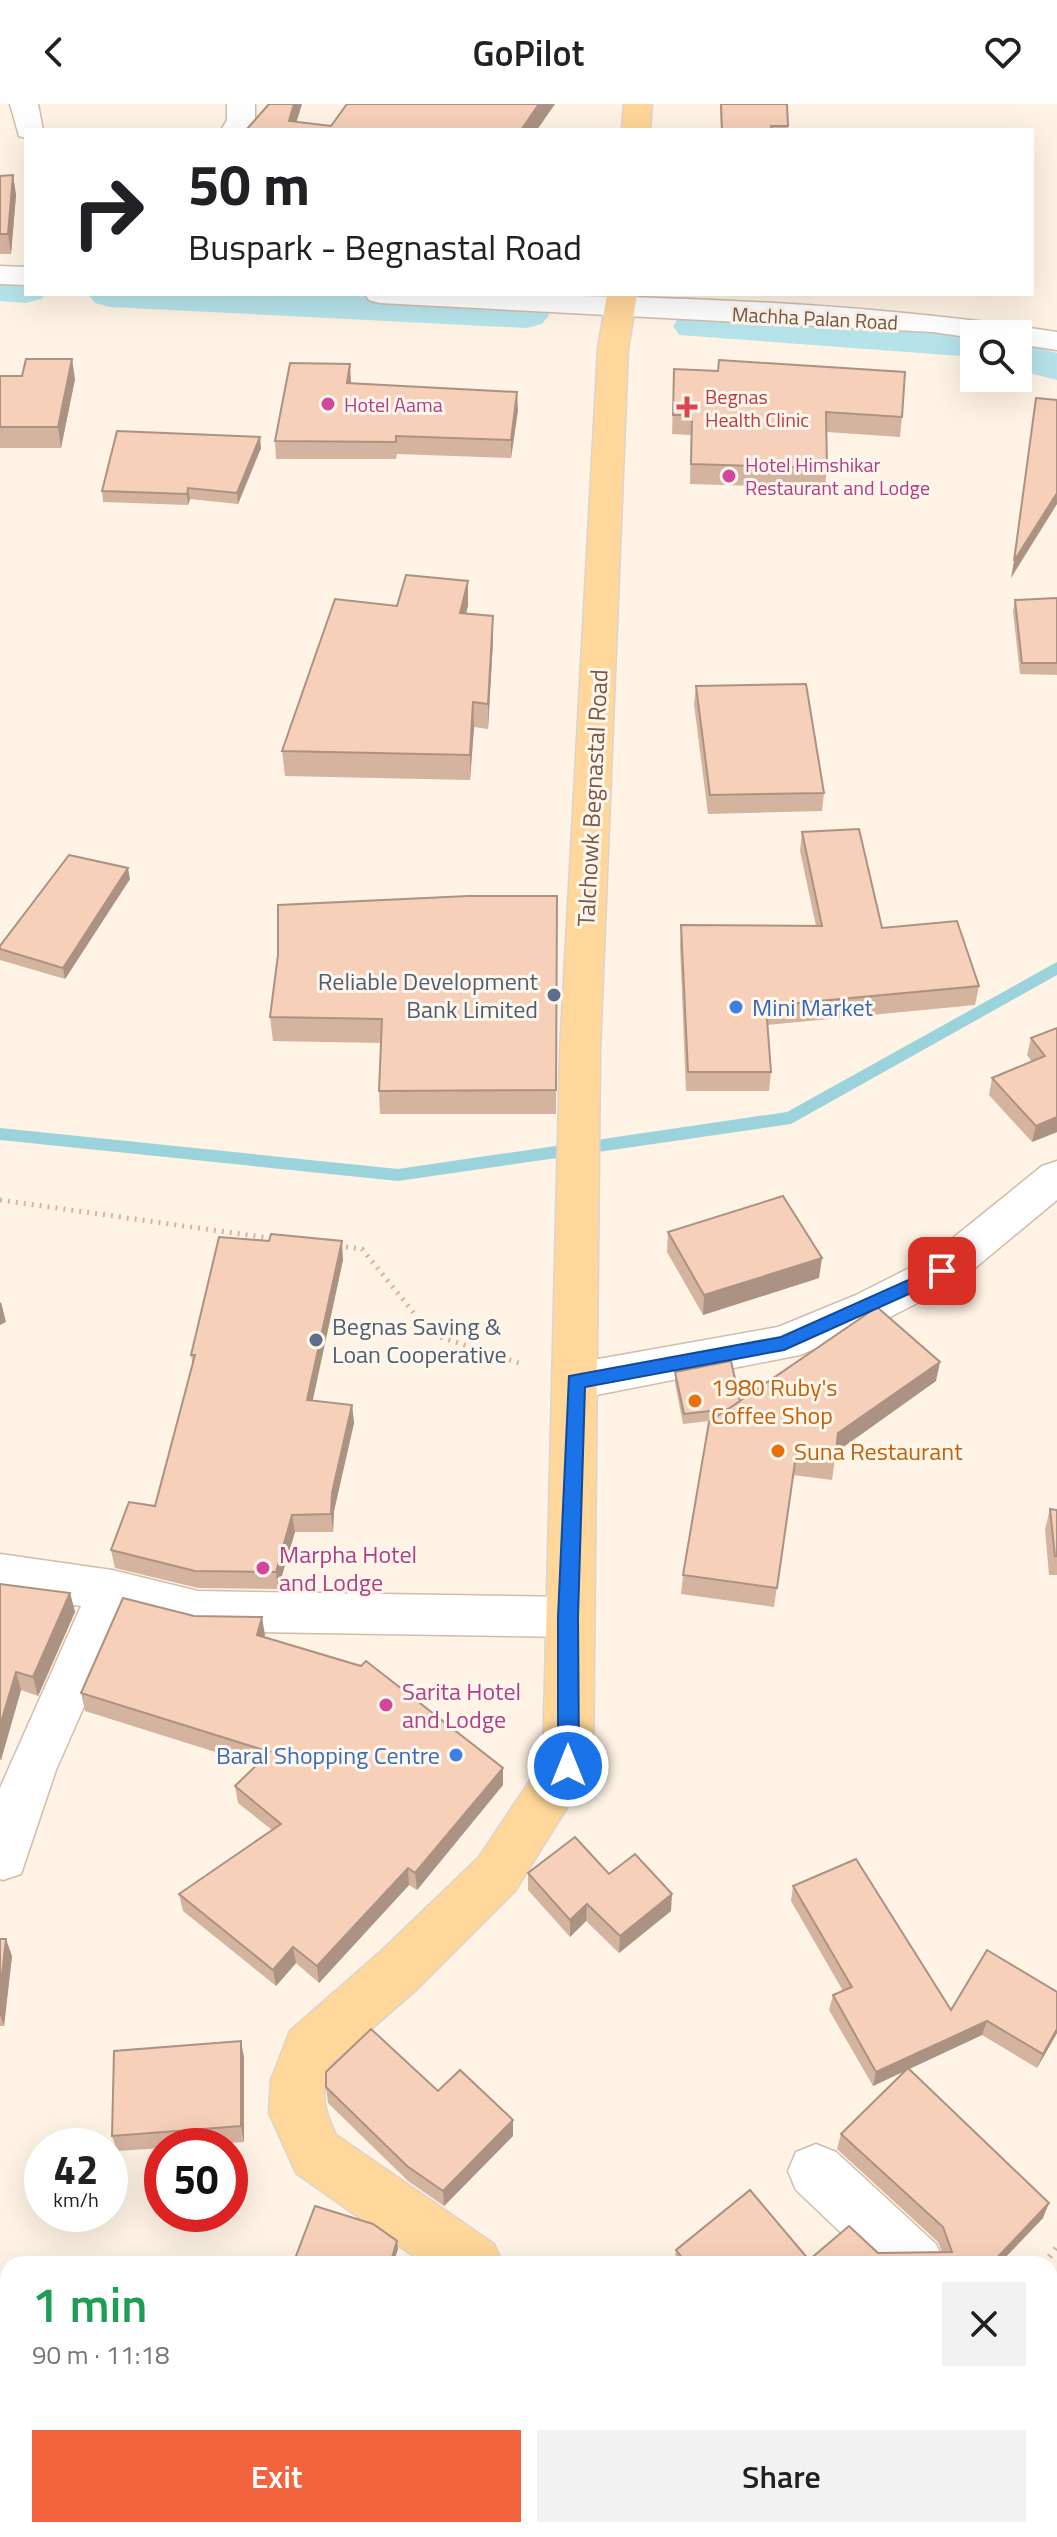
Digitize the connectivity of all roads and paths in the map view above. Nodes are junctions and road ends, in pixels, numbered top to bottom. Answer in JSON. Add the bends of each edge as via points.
{"nodes":[{"id":1,"x":24,"y":104,"type":"edge"},
{"id":2,"x":241,"y":104,"type":"edge"},
{"id":3,"x":638,"y":104,"type":"edge"},
{"id":4,"x":29,"y":128,"type":"edge"},
{"id":5,"x":236,"y":128,"type":"edge"},
{"id":6,"x":636,"y":128,"type":"edge"},
{"id":7,"x":0,"y":275,"type":"edge"},
{"id":8,"x":24,"y":276,"type":"edge"},
{"id":9,"x":449,"y":296,"type":"edge"},
{"id":10,"x":621,"y":301,"type":"edge"},
{"id":11,"x":960,"y":327,"type":"edge"},
{"id":12,"x":1032,"y":337,"type":"edge"},
{"id":13,"x":1057,"y":341,"type":"edge"},
{"id":14,"x":1057,"y":1177,"type":"edge"},
{"id":15,"x":0,"y":1200,"type":"edge"},
{"id":16,"x":284,"y":1240,"type":"edge"},
{"id":17,"x":331,"y":1246,"type":"edge"},
{"id":18,"x":576,"y":1381,"type":"junction"},
{"id":19,"x":0,"y":1574,"type":"edge"},
{"id":20,"x":112,"y":1590,"type":"junction"},
{"id":21,"x":568,"y":1617,"type":"junction"},
{"id":22,"x":3,"y":1857,"type":"dead end"},
{"id":23,"x":816,"y":2171,"type":"dead end"},
{"id":24,"x":463,"y":2256,"type":"edge"},
{"id":25,"x":907,"y":2256,"type":"edge"}],
"edges":[{"from":1,"to":4,"type":"street"},
{"from":2,"to":5,"type":"street"},
{"from":3,"to":6,"type":"main road"},
{"from":7,"to":8,"type":"street"},
{"from":9,"to":10,"type":"street","name":"Machha Palan Road"},
{"from":10,"to":11,"type":"street","name":"Machha Palan Road"},
{"from":10,"to":18,"type":"main road","name":"Talchowk Begnastal Road","via":[[613,349],[580,1052]]},
{"from":12,"to":13,"type":"street"},
{"from":14,"to":18,"type":"street","via":[[942,1271],[857,1313],[784,1343]]},
{"from":15,"to":16,"type":"path"},
{"from":17,"to":18,"type":"path","via":[[362,1249],[431,1334]]},
{"from":18,"to":21,"type":"main road","name":"Talchowk Begnastal Road"},
{"from":19,"to":20,"type":"street"},
{"from":20,"to":21,"type":"street","via":[[198,1611]]},
{"from":20,"to":22,"type":"street","via":[[31,1770]]},
{"from":21,"to":24,"type":"main road","name":"Talchowk Begnastal Road","via":[[568,1766],[497,1874],[309,2049],[298,2080],[296,2113],[316,2154]]},
{"from":23,"to":25,"type":"street"}]}
